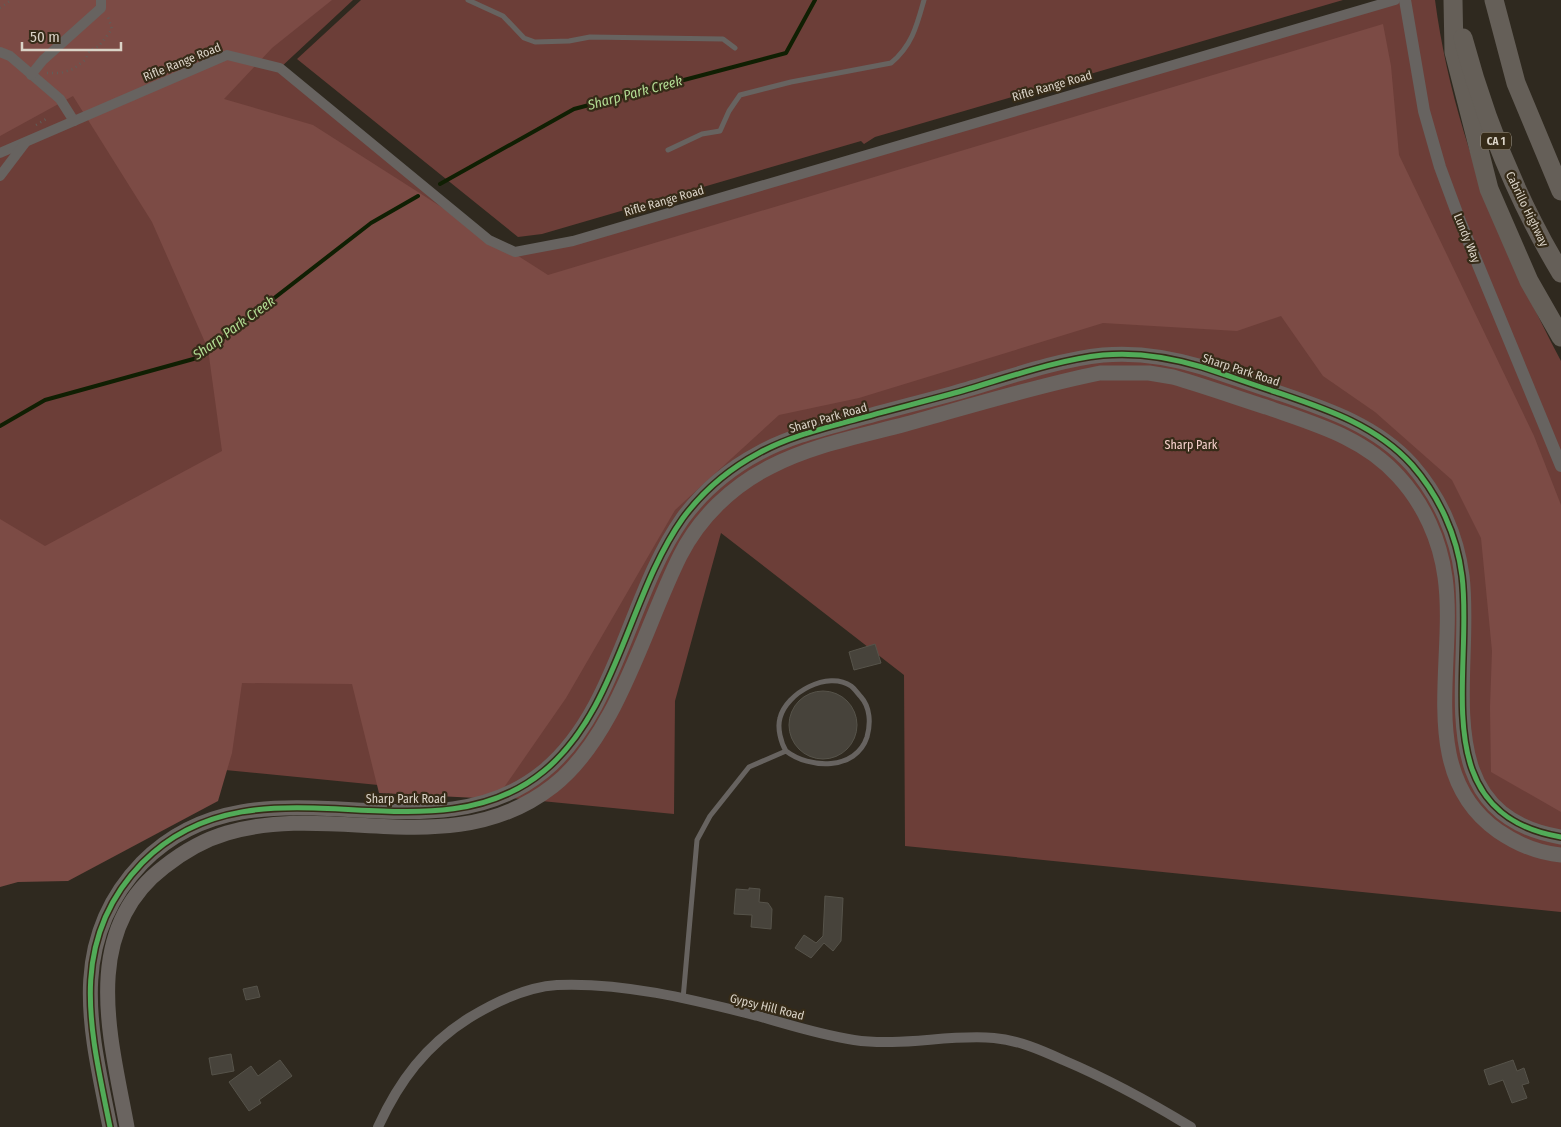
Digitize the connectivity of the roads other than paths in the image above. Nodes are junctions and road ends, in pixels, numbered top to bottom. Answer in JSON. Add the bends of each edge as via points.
{"nodes":[{"id":1,"x":468,"y":0,"type":"edge"},
{"id":2,"x":924,"y":0,"type":"edge"},
{"id":3,"x":1396,"y":0,"type":"edge"},
{"id":4,"x":1405,"y":0,"type":"edge"},
{"id":5,"x":1453,"y":0,"type":"edge"},
{"id":6,"x":1494,"y":0,"type":"edge"},
{"id":7,"x":101,"y":4,"type":"edge"},
{"id":8,"x":735,"y":48,"type":"dead end"},
{"id":9,"x":0,"y":52,"type":"edge"},
{"id":10,"x":33,"y":76,"type":"junction"},
{"id":11,"x":74,"y":121,"type":"junction"},
{"id":12,"x":26,"y":142,"type":"junction"},
{"id":13,"x":668,"y":150,"type":"dead end"},
{"id":14,"x":0,"y":153,"type":"edge"},
{"id":15,"x":0,"y":176,"type":"edge"},
{"id":16,"x":1561,"y":191,"type":"edge"},
{"id":17,"x":1561,"y":273,"type":"edge"},
{"id":18,"x":1561,"y":337,"type":"edge"},
{"id":19,"x":1561,"y":466,"type":"edge"},
{"id":20,"x":786,"y":751,"type":"junction"},
{"id":21,"x":1561,"y":837,"type":"edge"},
{"id":22,"x":1561,"y":855,"type":"edge"},
{"id":23,"x":683,"y":999,"type":"junction"},
{"id":24,"x":110,"y":1127,"type":"edge"},
{"id":25,"x":128,"y":1127,"type":"edge"},
{"id":26,"x":378,"y":1127,"type":"edge"},
{"id":27,"x":1191,"y":1127,"type":"edge"}],
"edges":[{"from":1,"to":8,"type":"lane","via":[[502,16],[524,38],[535,42],[590,37],[723,39]]},
{"from":2,"to":13,"type":"lane","via":[[912,38],[903,53],[891,63],[740,95],[720,131],[702,134]]},
{"from":3,"to":11,"type":"street","name":"Rifle Range Road","via":[[572,241],[515,252],[489,240],[280,68],[227,55]]},
{"from":4,"to":19,"type":"street","name":"Lundy Way","via":[[1424,111],[1440,167],[1474,258]]},
{"from":5,"to":17,"type":"highway","name":"Cabrillo Highway","number":"CA 1","via":[[1492,131],[1526,209]]},
{"from":5,"to":18,"type":"highway","via":[[1454,52],[1489,189],[1529,281]]},
{"from":6,"to":16,"type":"highway","via":[[1516,83]]},
{"from":7,"to":10,"type":"street","via":[[43,60]]},
{"from":9,"to":10,"type":"street","via":[[10,56]]},
{"from":10,"to":11,"type":"street","via":[[60,99]]},
{"from":11,"to":12,"type":"street","name":"Rifle Range Road"},
{"from":12,"to":14,"type":"street","name":"Rifle Range Road"},
{"from":12,"to":15,"type":"street"},
{"from":20,"to":20,"type":"lane","via":[[802,760],[828,765],[855,754],[867,738],[870,718],[866,703],[851,686],[842,682],[826,681],[800,690],[780,718],[781,743]]},
{"from":20,"to":23,"type":"lane","via":[[749,767],[710,816],[697,840]]},
{"from":21,"to":24,"type":"main road","name":"Sharp Park Road","via":[[1539,834],[1503,813],[1488,799],[1469,764],[1462,726],[1464,600],[1458,552],[1441,507],[1412,465],[1374,433],[1325,409],[1177,360],[1151,355],[1098,356],[810,432],[760,452],[736,467],[694,504],[665,547],[598,697],[575,738],[544,771],[506,795],[441,810],[295,807],[242,811],[195,826],[147,858],[112,902],[101,926],[89,980],[91,1029]]},
{"from":22,"to":25,"type":"main road","via":[[1534,850],[1492,826],[1475,810],[1452,770],[1445,727],[1445,578],[1435,537],[1425,515],[1399,476],[1365,447],[1309,422],[1173,377],[1123,371],[1100,373],[815,449],[745,481],[707,515],[681,555],[614,705],[589,748],[555,785],[514,810],[491,819],[442,828],[295,824],[245,828],[202,842],[166,866],[140,891],[128,910],[117,932],[106,981],[108,1027]]},
{"from":23,"to":26,"type":"street","name":"Gypsy Hill Road","via":[[602,987],[556,985],[522,992],[492,1004],[437,1041],[418,1060],[388,1103]]},
{"from":23,"to":27,"type":"street","name":"Gypsy Hill Road","via":[[856,1041],[997,1038],[1033,1047],[1093,1072]]}]}
